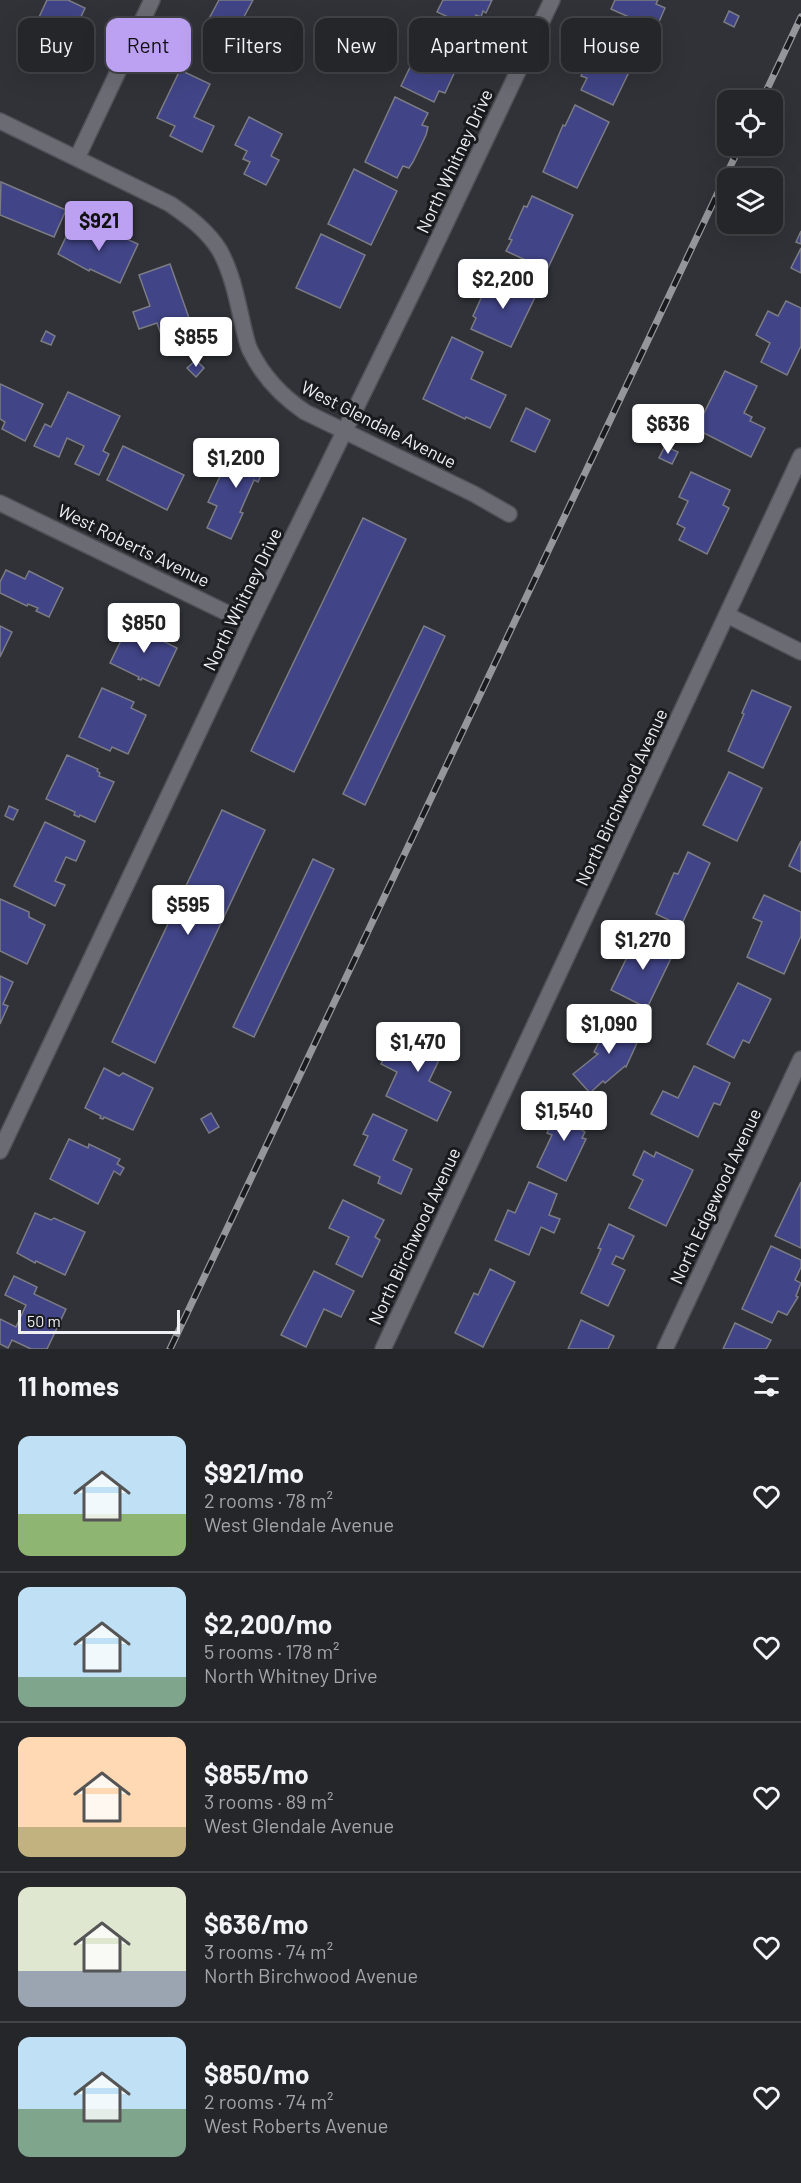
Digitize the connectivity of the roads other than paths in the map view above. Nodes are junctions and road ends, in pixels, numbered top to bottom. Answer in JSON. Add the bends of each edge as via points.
{"nodes":[{"id":1,"x":152,"y":0,"type":"edge"},
{"id":2,"x":552,"y":0,"type":"edge"},
{"id":3,"x":0,"y":121,"type":"edge"},
{"id":4,"x":77,"y":158,"type":"junction"},
{"id":5,"x":345,"y":432,"type":"junction"},
{"id":6,"x":801,"y":456,"type":"edge"},
{"id":7,"x":0,"y":502,"type":"edge"},
{"id":8,"x":509,"y":514,"type":"dead end"},
{"id":9,"x":727,"y":615,"type":"junction"},
{"id":10,"x":250,"y":624,"type":"junction"},
{"id":11,"x":801,"y":652,"type":"edge"},
{"id":12,"x":801,"y":1059,"type":"edge"},
{"id":13,"x":0,"y":1151,"type":"edge"},
{"id":14,"x":383,"y":1349,"type":"edge"},
{"id":15,"x":665,"y":1349,"type":"edge"}],
"edges":[{"from":1,"to":4,"type":"street"},
{"from":2,"to":5,"type":"street","name":"North Whitney Drive"},
{"from":3,"to":4,"type":"street","name":"West Glendale Avenue"},
{"from":4,"to":5,"type":"street","name":"West Glendale Avenue","via":[[170,204],[204,231],[229,272],[250,351],[262,370],[287,399]]},
{"from":5,"to":8,"type":"street","name":"West Glendale Avenue"},
{"from":5,"to":10,"type":"street","name":"North Whitney Drive"},
{"from":6,"to":9,"type":"street","name":"North Birchwood Avenue"},
{"from":7,"to":10,"type":"street","name":"West Roberts Avenue"},
{"from":9,"to":11,"type":"street"},
{"from":9,"to":14,"type":"street","name":"North Birchwood Avenue"},
{"from":10,"to":13,"type":"street","name":"North Whitney Drive"},
{"from":12,"to":15,"type":"street","name":"North Edgewood Avenue"}]}
